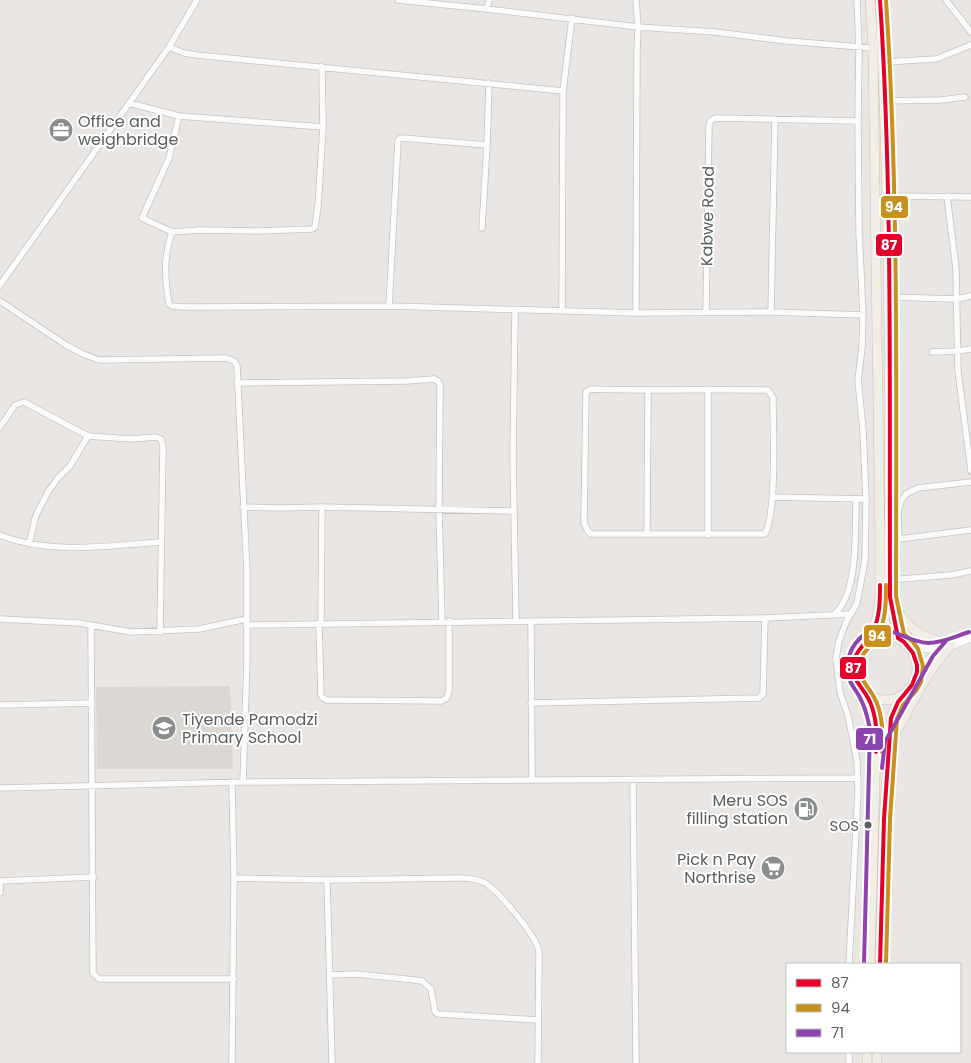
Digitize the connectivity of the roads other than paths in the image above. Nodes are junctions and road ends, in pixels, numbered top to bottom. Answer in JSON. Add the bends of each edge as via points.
{"nodes":[{"id":1,"x":197,"y":0,"type":"edge"},
{"id":2,"x":398,"y":0,"type":"edge"},
{"id":3,"x":489,"y":0,"type":"edge"},
{"id":4,"x":636,"y":0,"type":"edge"},
{"id":5,"x":857,"y":0,"type":"edge"},
{"id":6,"x":870,"y":0,"type":"edge"},
{"id":7,"x":880,"y":0,"type":"edge"},
{"id":8,"x":946,"y":0,"type":"edge"},
{"id":9,"x":427,"y":1,"type":"edge"},
{"id":10,"x":487,"y":8,"type":"junction"},
{"id":11,"x":572,"y":18,"type":"junction"},
{"id":12,"x":638,"y":28,"type":"junction"},
{"id":13,"x":971,"y":32,"type":"edge"},
{"id":14,"x":971,"y":46,"type":"edge"},
{"id":15,"x":169,"y":47,"type":"junction"},
{"id":16,"x":859,"y":47,"type":"junction"},
{"id":17,"x":873,"y":48,"type":"junction"},
{"id":18,"x":884,"y":62,"type":"junction"},
{"id":19,"x":322,"y":67,"type":"junction"},
{"id":20,"x":490,"y":83,"type":"junction"},
{"id":21,"x":564,"y":90,"type":"junction"},
{"id":22,"x":965,"y":97,"type":"dead end"},
{"id":23,"x":884,"y":101,"type":"junction"},
{"id":24,"x":129,"y":103,"type":"junction"},
{"id":25,"x":179,"y":116,"type":"junction"},
{"id":26,"x":775,"y":119,"type":"junction"},
{"id":27,"x":858,"y":121,"type":"junction"},
{"id":28,"x":323,"y":127,"type":"junction"},
{"id":29,"x":487,"y":146,"type":"junction"},
{"id":30,"x":886,"y":196,"type":"junction"},
{"id":31,"x":947,"y":196,"type":"junction"},
{"id":32,"x":971,"y":197,"type":"edge"},
{"id":33,"x":482,"y":228,"type":"dead end"},
{"id":34,"x":172,"y":232,"type":"junction"},
{"id":35,"x":0,"y":285,"type":"edge"},
{"id":36,"x":971,"y":296,"type":"edge"},
{"id":37,"x":889,"y":297,"type":"junction"},
{"id":38,"x":956,"y":298,"type":"junction"},
{"id":39,"x":0,"y":302,"type":"edge"},
{"id":40,"x":389,"y":306,"type":"junction"},
{"id":41,"x":515,"y":310,"type":"junction"},
{"id":42,"x":562,"y":310,"type":"junction"},
{"id":43,"x":706,"y":312,"type":"junction"},
{"id":44,"x":771,"y":312,"type":"junction"},
{"id":45,"x":636,"y":313,"type":"junction"},
{"id":46,"x":862,"y":315,"type":"junction"},
{"id":47,"x":971,"y":349,"type":"edge"},
{"id":48,"x":958,"y":351,"type":"junction"},
{"id":49,"x":932,"y":352,"type":"dead end"},
{"id":50,"x":238,"y":383,"type":"junction"},
{"id":51,"x":708,"y":389,"type":"junction"},
{"id":52,"x":648,"y":390,"type":"junction"},
{"id":53,"x":0,"y":427,"type":"edge"},
{"id":54,"x":88,"y":436,"type":"junction"},
{"id":55,"x":971,"y":471,"type":"edge"},
{"id":56,"x":971,"y":482,"type":"edge"},
{"id":57,"x":772,"y":497,"type":"junction"},
{"id":58,"x":866,"y":499,"type":"junction"},
{"id":59,"x":856,"y":500,"type":"junction"},
{"id":60,"x":322,"y":506,"type":"junction"},
{"id":61,"x":243,"y":507,"type":"junction"},
{"id":62,"x":439,"y":509,"type":"junction"},
{"id":63,"x":514,"y":511,"type":"junction"},
{"id":64,"x":971,"y":530,"type":"edge"},
{"id":65,"x":647,"y":533,"type":"junction"},
{"id":66,"x":0,"y":535,"type":"edge"},
{"id":67,"x":708,"y":535,"type":"junction"},
{"id":68,"x":161,"y":542,"type":"junction"},
{"id":69,"x":29,"y":544,"type":"junction"},
{"id":70,"x":971,"y":571,"type":"edge"},
{"id":71,"x":889,"y":580,"type":"junction"},
{"id":72,"x":890,"y":597,"type":"junction"},
{"id":73,"x":851,"y":614,"type":"junction"},
{"id":74,"x":833,"y":615,"type":"junction"},
{"id":75,"x":765,"y":618,"type":"junction"},
{"id":76,"x":0,"y":619,"type":"edge"},
{"id":77,"x":516,"y":621,"type":"junction"},
{"id":78,"x":531,"y":621,"type":"junction"},
{"id":79,"x":246,"y":622,"type":"junction"},
{"id":80,"x":446,"y":622,"type":"junction"},
{"id":81,"x":320,"y":623,"type":"junction"},
{"id":82,"x":91,"y":625,"type":"junction"},
{"id":83,"x":160,"y":632,"type":"junction"},
{"id":84,"x":898,"y":638,"type":"junction"},
{"id":85,"x":971,"y":638,"type":"edge"},
{"id":86,"x":869,"y":639,"type":"junction"},
{"id":87,"x":908,"y":645,"type":"junction"},
{"id":88,"x":947,"y":646,"type":"junction"},
{"id":89,"x":916,"y":676,"type":"junction"},
{"id":90,"x":866,"y":694,"type":"junction"},
{"id":91,"x":902,"y":696,"type":"junction"},
{"id":92,"x":92,"y":703,"type":"junction"},
{"id":93,"x":531,"y":703,"type":"junction"},
{"id":94,"x":0,"y":705,"type":"edge"},
{"id":95,"x":890,"y":744,"type":"junction"},
{"id":96,"x":858,"y":778,"type":"junction"},
{"id":97,"x":532,"y":779,"type":"junction"},
{"id":98,"x":633,"y":781,"type":"junction"},
{"id":99,"x":232,"y":782,"type":"junction"},
{"id":100,"x":243,"y":782,"type":"junction"},
{"id":101,"x":93,"y":787,"type":"junction"},
{"id":102,"x":0,"y":788,"type":"edge"},
{"id":103,"x":94,"y":877,"type":"junction"},
{"id":104,"x":234,"y":878,"type":"junction"},
{"id":105,"x":327,"y":880,"type":"junction"},
{"id":106,"x":0,"y":881,"type":"edge"},
{"id":107,"x":0,"y":893,"type":"edge"},
{"id":108,"x":849,"y":963,"type":"edge"},
{"id":109,"x":870,"y":963,"type":"edge"},
{"id":110,"x":880,"y":963,"type":"edge"},
{"id":111,"x":330,"y":975,"type":"junction"},
{"id":112,"x":234,"y":979,"type":"junction"},
{"id":113,"x":538,"y":1020,"type":"junction"},
{"id":114,"x":232,"y":1063,"type":"edge"},
{"id":115,"x":332,"y":1063,"type":"edge"},
{"id":116,"x":538,"y":1063,"type":"edge"},
{"id":117,"x":636,"y":1063,"type":"edge"}],
"edges":[{"from":1,"to":15,"type":"street"},
{"from":2,"to":9,"type":"street"},
{"from":3,"to":10,"type":"street"},
{"from":4,"to":12,"type":"street"},
{"from":5,"to":16,"type":"street"},
{"from":6,"to":17,"type":"main road"},
{"from":7,"to":18,"type":"main road"},
{"from":8,"to":13,"type":"street"},
{"from":9,"to":10,"type":"street"},
{"from":10,"to":11,"type":"street"},
{"from":11,"to":12,"type":"street"},
{"from":11,"to":21,"type":"street"},
{"from":12,"to":16,"type":"street","via":[[715,32]]},
{"from":12,"to":45,"type":"street"},
{"from":14,"to":18,"type":"street","via":[[936,59]]},
{"from":15,"to":19,"type":"street","via":[[196,55]]},
{"from":15,"to":24,"type":"street"},
{"from":16,"to":17,"type":"street"},
{"from":16,"to":27,"type":"street"},
{"from":17,"to":86,"type":"main road","via":[[880,588],[877,618]]},
{"from":18,"to":23,"type":"main road"},
{"from":19,"to":20,"type":"street"},
{"from":19,"to":28,"type":"street"},
{"from":20,"to":21,"type":"street"},
{"from":20,"to":29,"type":"street"},
{"from":21,"to":42,"type":"street"},
{"from":22,"to":23,"type":"street"},
{"from":23,"to":30,"type":"main road"},
{"from":24,"to":25,"type":"street"},
{"from":24,"to":35,"type":"street"},
{"from":25,"to":28,"type":"street"},
{"from":25,"to":34,"type":"street","via":[[168,158],[142,214],[142,218]]},
{"from":26,"to":27,"type":"street"},
{"from":26,"to":43,"type":"street","name":"Kabwe Road","via":[[716,118],[709,125]]},
{"from":26,"to":44,"type":"street"},
{"from":27,"to":46,"type":"street"},
{"from":28,"to":34,"type":"street","via":[[315,227]]},
{"from":29,"to":33,"type":"street"},
{"from":29,"to":40,"type":"street","via":[[399,139]]},
{"from":30,"to":31,"type":"street"},
{"from":30,"to":37,"type":"main road"},
{"from":31,"to":32,"type":"street"},
{"from":31,"to":38,"type":"street","via":[[956,269]]},
{"from":34,"to":40,"type":"street","via":[[165,260],[165,280],[172,306]]},
{"from":36,"to":38,"type":"street"},
{"from":37,"to":38,"type":"street"},
{"from":37,"to":71,"type":"main road"},
{"from":38,"to":48,"type":"street"},
{"from":39,"to":50,"type":"street","via":[[66,345],[99,360],[226,358],[237,366]]},
{"from":40,"to":41,"type":"street"},
{"from":41,"to":42,"type":"street"},
{"from":41,"to":63,"type":"street"},
{"from":42,"to":45,"type":"street"},
{"from":43,"to":44,"type":"street"},
{"from":43,"to":45,"type":"street"},
{"from":44,"to":46,"type":"street"},
{"from":46,"to":58,"type":"street","via":[[858,380]]},
{"from":47,"to":48,"type":"street"},
{"from":48,"to":49,"type":"street"},
{"from":48,"to":55,"type":"street"},
{"from":50,"to":61,"type":"street"},
{"from":50,"to":62,"type":"street","via":[[438,381]]},
{"from":51,"to":52,"type":"street"},
{"from":51,"to":57,"type":"street","via":[[768,390],[772,395]]},
{"from":51,"to":67,"type":"street"},
{"from":52,"to":65,"type":"street"},
{"from":52,"to":65,"type":"street","via":[[591,389],[586,392],[584,523],[591,534]]},
{"from":53,"to":54,"type":"street","via":[[15,405],[24,402]]},
{"from":54,"to":68,"type":"street","via":[[161,439]]},
{"from":54,"to":69,"type":"street","via":[[70,466],[48,492],[36,516]]},
{"from":56,"to":64,"type":"street","via":[[918,488],[906,494],[898,512],[899,538]]},
{"from":57,"to":59,"type":"street"},
{"from":57,"to":67,"type":"street","via":[[765,534]]},
{"from":58,"to":59,"type":"street"},
{"from":58,"to":73,"type":"street","via":[[865,560],[857,603]]},
{"from":59,"to":74,"type":"street","via":[[854,565],[845,598]]},
{"from":60,"to":61,"type":"street"},
{"from":60,"to":62,"type":"street"},
{"from":60,"to":81,"type":"street"},
{"from":61,"to":79,"type":"street"},
{"from":62,"to":63,"type":"street"},
{"from":62,"to":80,"type":"street"},
{"from":63,"to":77,"type":"street"},
{"from":65,"to":67,"type":"street"},
{"from":66,"to":69,"type":"street"},
{"from":68,"to":69,"type":"street","via":[[74,547]]},
{"from":68,"to":83,"type":"street"},
{"from":70,"to":71,"type":"street"},
{"from":71,"to":72,"type":"main road"},
{"from":72,"to":84,"type":"main road"},
{"from":72,"to":88,"type":"main road","via":[[903,621],[925,638]]},
{"from":73,"to":74,"type":"street"},
{"from":73,"to":96,"type":"street","via":[[839,641],[836,658],[840,692],[854,741]]},
{"from":74,"to":75,"type":"street"},
{"from":75,"to":78,"type":"street"},
{"from":75,"to":93,"type":"street","via":[[763,694],[759,698]]},
{"from":76,"to":82,"type":"street"},
{"from":77,"to":78,"type":"street"},
{"from":77,"to":80,"type":"street"},
{"from":78,"to":93,"type":"street"},
{"from":79,"to":81,"type":"street"},
{"from":79,"to":83,"type":"street"},
{"from":79,"to":100,"type":"street"},
{"from":80,"to":81,"type":"street"},
{"from":80,"to":81,"type":"street","via":[[449,691],[447,698],[441,701],[323,698]]},
{"from":82,"to":83,"type":"street","via":[[131,632]]},
{"from":82,"to":92,"type":"street"},
{"from":84,"to":86,"type":"main road","via":[[881,635]]},
{"from":84,"to":87,"type":"main road"},
{"from":85,"to":88,"type":"street"},
{"from":86,"to":90,"type":"main road","via":[[858,650],[853,664],[857,683]]},
{"from":87,"to":88,"type":"street","via":[[932,649]]},
{"from":87,"to":89,"type":"main road","via":[[916,659]]},
{"from":88,"to":89,"type":"street","via":[[932,655]]},
{"from":88,"to":95,"type":"main road"},
{"from":89,"to":91,"type":"main road"},
{"from":90,"to":91,"type":"main road","via":[[881,701]]},
{"from":90,"to":109,"type":"main road","via":[[875,721],[876,745]]},
{"from":91,"to":95,"type":"main road","via":[[891,718]]},
{"from":92,"to":94,"type":"street"},
{"from":92,"to":101,"type":"street"},
{"from":93,"to":97,"type":"street"},
{"from":95,"to":110,"type":"main road","via":[[884,819]]},
{"from":96,"to":98,"type":"street"},
{"from":96,"to":108,"type":"street"},
{"from":97,"to":98,"type":"street"},
{"from":97,"to":100,"type":"street"},
{"from":98,"to":117,"type":"street"},
{"from":99,"to":100,"type":"street"},
{"from":99,"to":101,"type":"street"},
{"from":99,"to":104,"type":"street"},
{"from":101,"to":102,"type":"street"},
{"from":101,"to":103,"type":"street"},
{"from":103,"to":106,"type":"street"},
{"from":103,"to":112,"type":"street","via":[[92,970],[95,977]]},
{"from":104,"to":105,"type":"street"},
{"from":104,"to":112,"type":"street"},
{"from":105,"to":111,"type":"street"},
{"from":105,"to":113,"type":"street","via":[[460,878],[485,883],[496,892],[537,945]]},
{"from":106,"to":107,"type":"street"},
{"from":111,"to":113,"type":"street","via":[[356,974],[422,981],[431,989],[433,1007],[438,1014]]},
{"from":111,"to":115,"type":"street"},
{"from":112,"to":114,"type":"street"},
{"from":113,"to":116,"type":"street"}]}
